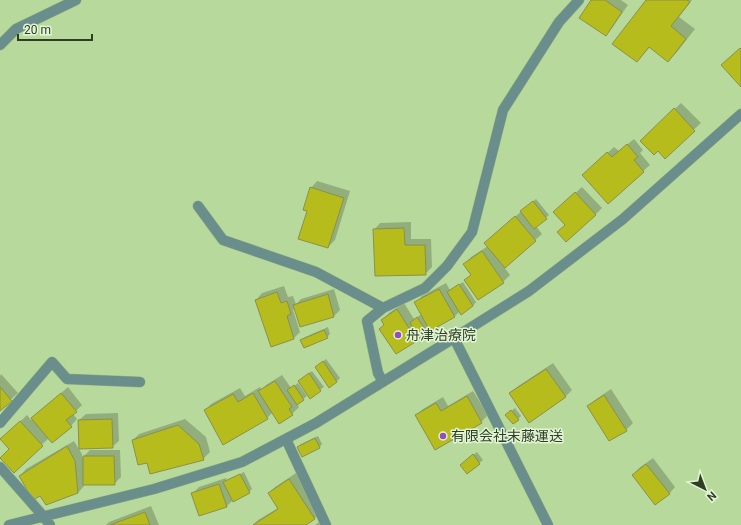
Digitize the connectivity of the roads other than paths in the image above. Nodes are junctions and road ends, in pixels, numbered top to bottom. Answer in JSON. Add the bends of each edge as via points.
{"nodes":[{"id":1,"x":76,"y":0,"type":"edge"},
{"id":2,"x":579,"y":0,"type":"edge"},
{"id":3,"x":0,"y":45,"type":"edge"},
{"id":4,"x":741,"y":114,"type":"edge"},
{"id":5,"x":198,"y":206,"type":"dead end"},
{"id":6,"x":383,"y":308,"type":"junction"},
{"id":7,"x":454,"y":338,"type":"junction"},
{"id":8,"x":140,"y":382,"type":"dead end"},
{"id":9,"x":383,"y":382,"type":"junction"},
{"id":10,"x":0,"y":423,"type":"edge"},
{"id":11,"x":286,"y":439,"type":"junction"},
{"id":12,"x":0,"y":467,"type":"edge"},
{"id":13,"x":47,"y":521,"type":"edge"},
{"id":14,"x":9,"y":525,"type":"edge"},
{"id":15,"x":326,"y":525,"type":"edge"},
{"id":16,"x":548,"y":525,"type":"edge"}],
"edges":[{"from":1,"to":3,"type":"street","via":[[16,29]]},
{"from":2,"to":6,"type":"street","via":[[559,22],[503,110],[472,232],[447,266],[425,288]]},
{"from":4,"to":7,"type":"street","via":[[622,219],[529,291]]},
{"from":5,"to":6,"type":"street","via":[[223,240],[316,272]]},
{"from":6,"to":9,"type":"street","via":[[367,321],[378,373]]},
{"from":7,"to":9,"type":"street"},
{"from":7,"to":16,"type":"street"},
{"from":8,"to":10,"type":"street","via":[[67,379],[52,362]]},
{"from":9,"to":11,"type":"street"},
{"from":11,"to":13,"type":"street","via":[[242,462]]},
{"from":11,"to":15,"type":"street"},
{"from":12,"to":13,"type":"street"},
{"from":13,"to":14,"type":"street"}]}
